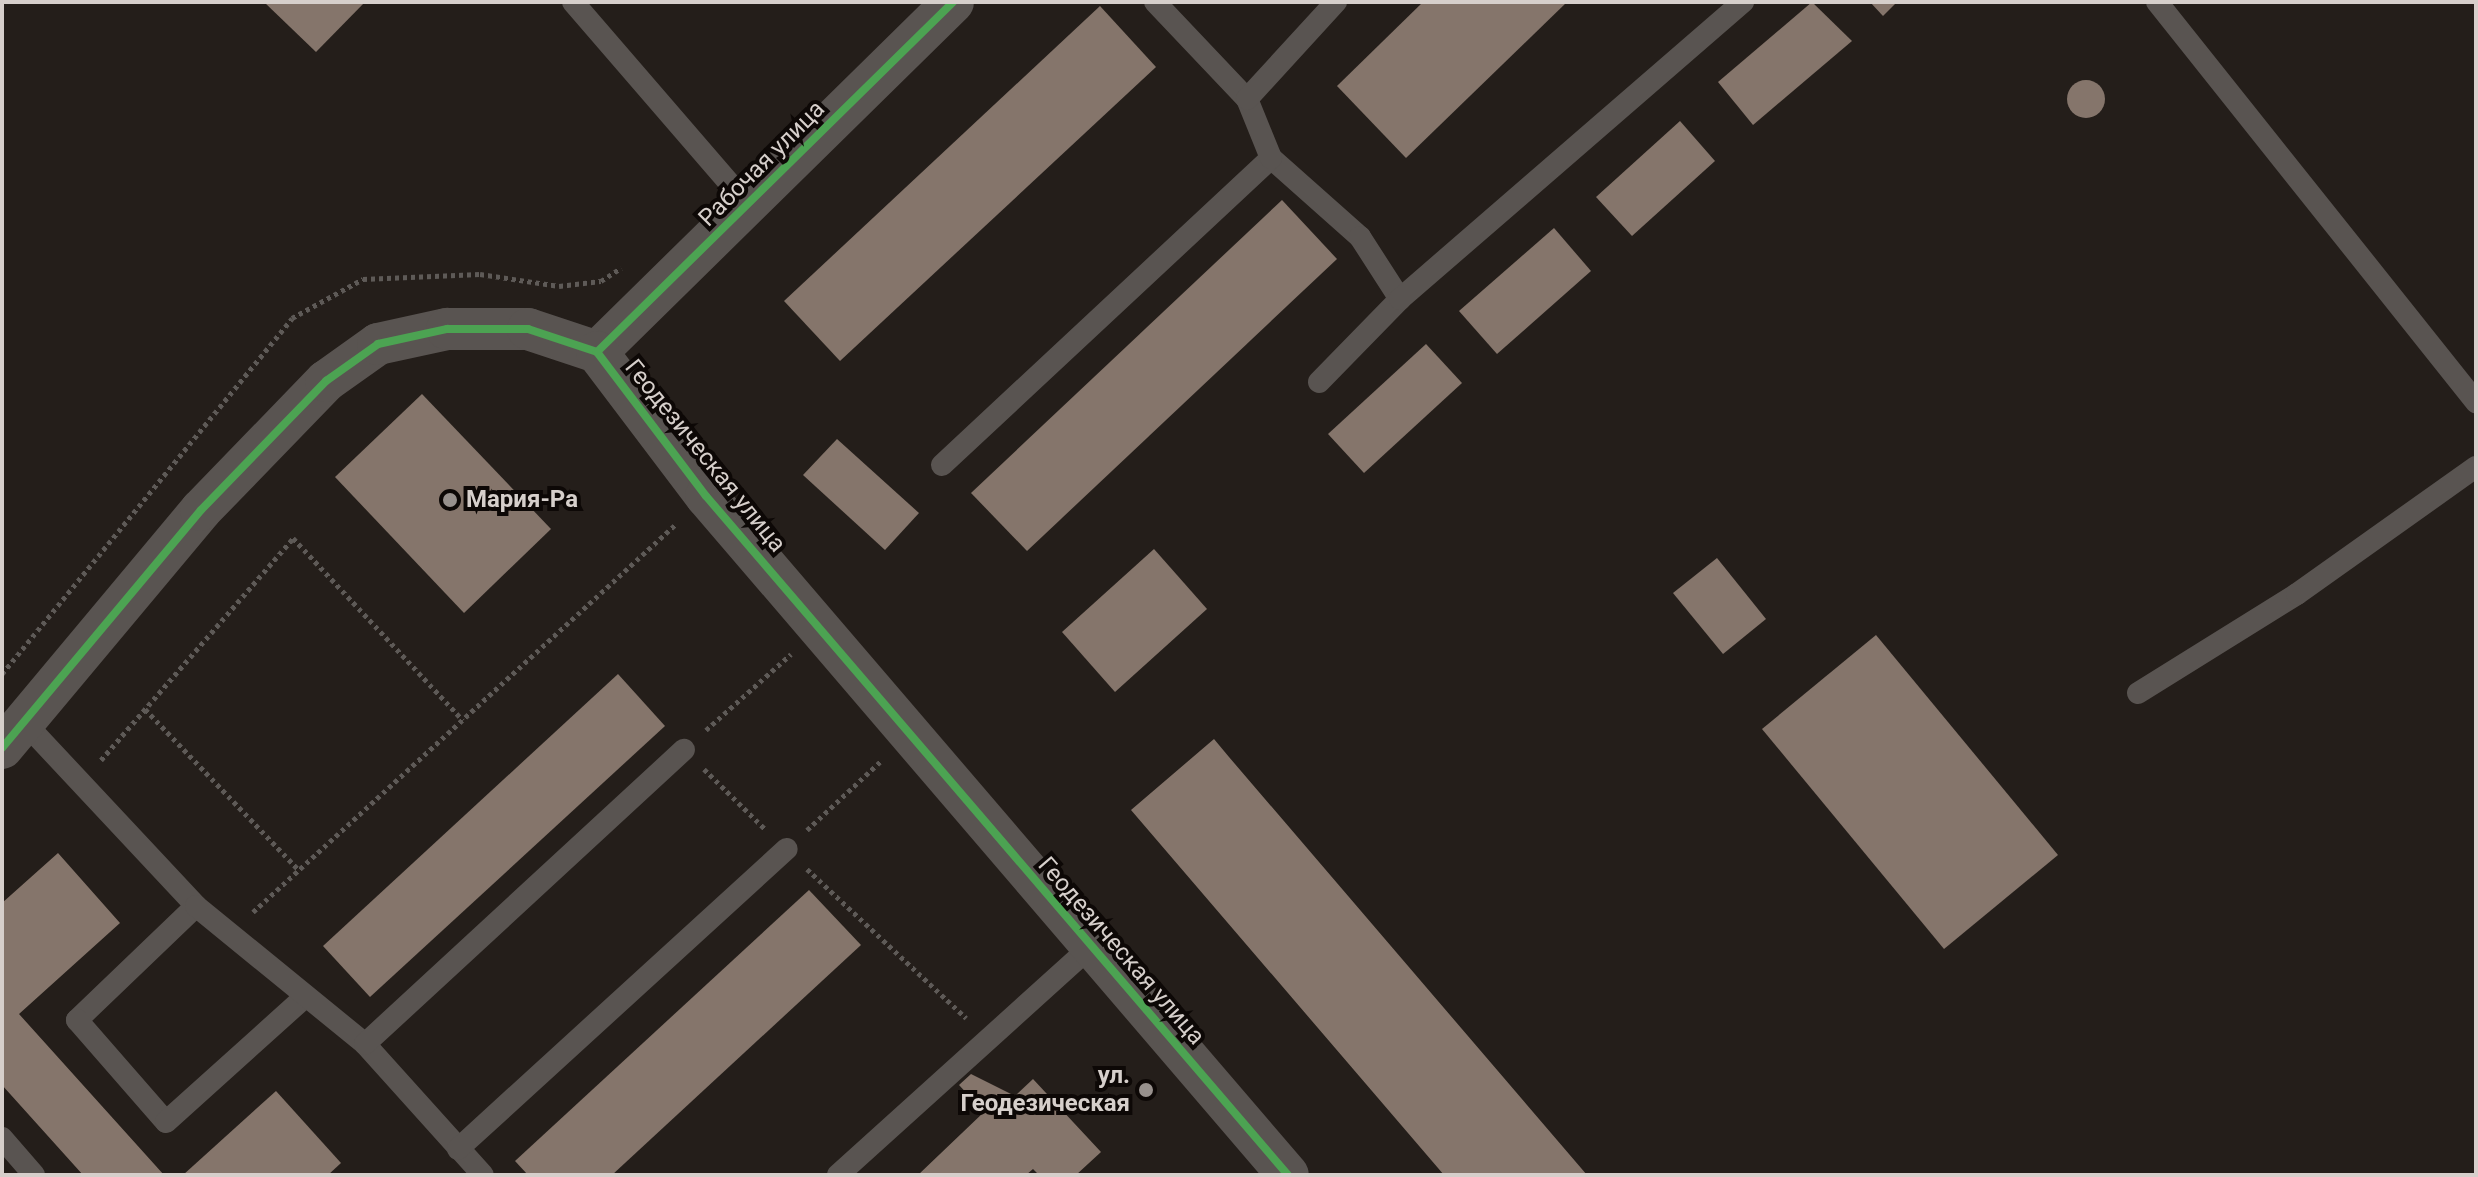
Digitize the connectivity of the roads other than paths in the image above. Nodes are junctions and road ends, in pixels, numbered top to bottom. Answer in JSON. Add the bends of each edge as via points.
{"nodes":[{"id":1,"x":573,"y":2,"type":"edge"},
{"id":2,"x":953,"y":2,"type":"edge"},
{"id":3,"x":1155,"y":2,"type":"edge"},
{"id":4,"x":1336,"y":2,"type":"edge"},
{"id":5,"x":1743,"y":2,"type":"edge"},
{"id":6,"x":2157,"y":2,"type":"edge"},
{"id":7,"x":1247,"y":99,"type":"junction"},
{"id":8,"x":1271,"y":158,"type":"junction"},
{"id":9,"x":748,"y":205,"type":"junction"},
{"id":10,"x":1400,"y":299,"type":"junction"},
{"id":11,"x":597,"y":352,"type":"junction"},
{"id":12,"x":1319,"y":382,"type":"dead end"},
{"id":13,"x":2476,"y":402,"type":"edge"},
{"id":14,"x":942,"y":465,"type":"dead end"},
{"id":15,"x":2476,"y":467,"type":"edge"},
{"id":16,"x":2138,"y":693,"type":"dead end"},
{"id":17,"x":13,"y":735,"type":"edge"},
{"id":18,"x":684,"y":750,"type":"dead end"},
{"id":19,"x":786,"y":849,"type":"road end"},
{"id":20,"x":196,"y":906,"type":"junction"},
{"id":21,"x":1091,"y":946,"type":"junction"},
{"id":22,"x":306,"y":996,"type":"junction"},
{"id":23,"x":365,"y":1044,"type":"junction"},
{"id":24,"x":2,"y":1138,"type":"edge"},
{"id":25,"x":458,"y":1149,"type":"junction"},
{"id":26,"x":34,"y":1175,"type":"edge"},
{"id":27,"x":483,"y":1175,"type":"edge"},
{"id":28,"x":838,"y":1175,"type":"edge"},
{"id":29,"x":1288,"y":1175,"type":"edge"}],
"edges":[{"from":1,"to":9,"type":"lane"},
{"from":2,"to":9,"type":"street","name":"Рабочая улица"},
{"from":3,"to":7,"type":"lane"},
{"from":4,"to":7,"type":"lane"},
{"from":5,"to":10,"type":"lane"},
{"from":6,"to":13,"type":"lane"},
{"from":7,"to":8,"type":"lane"},
{"from":8,"to":10,"type":"lane","via":[[1360,237]]},
{"from":8,"to":14,"type":"lane"},
{"from":9,"to":11,"type":"street","name":"Рабочая улица"},
{"from":10,"to":12,"type":"lane"},
{"from":11,"to":17,"type":"street","name":"Геодезическая улица","via":[[528,329],[447,329],[378,344],[326,381],[201,510]]},
{"from":11,"to":21,"type":"street","name":"Геодезическая улица","via":[[706,496]]},
{"from":15,"to":16,"type":"lane","via":[[2297,594]]},
{"from":17,"to":20,"type":"lane","via":[[81,783]]},
{"from":18,"to":23,"type":"lane"},
{"from":19,"to":25,"type":"lane"},
{"from":20,"to":22,"type":"lane"},
{"from":20,"to":22,"type":"lane","via":[[77,1020],[166,1122]]},
{"from":21,"to":28,"type":"lane"},
{"from":21,"to":29,"type":"street","name":"Геодезическая улица"},
{"from":22,"to":23,"type":"lane"},
{"from":23,"to":25,"type":"lane"},
{"from":24,"to":26,"type":"lane"},
{"from":25,"to":27,"type":"lane"}]}
